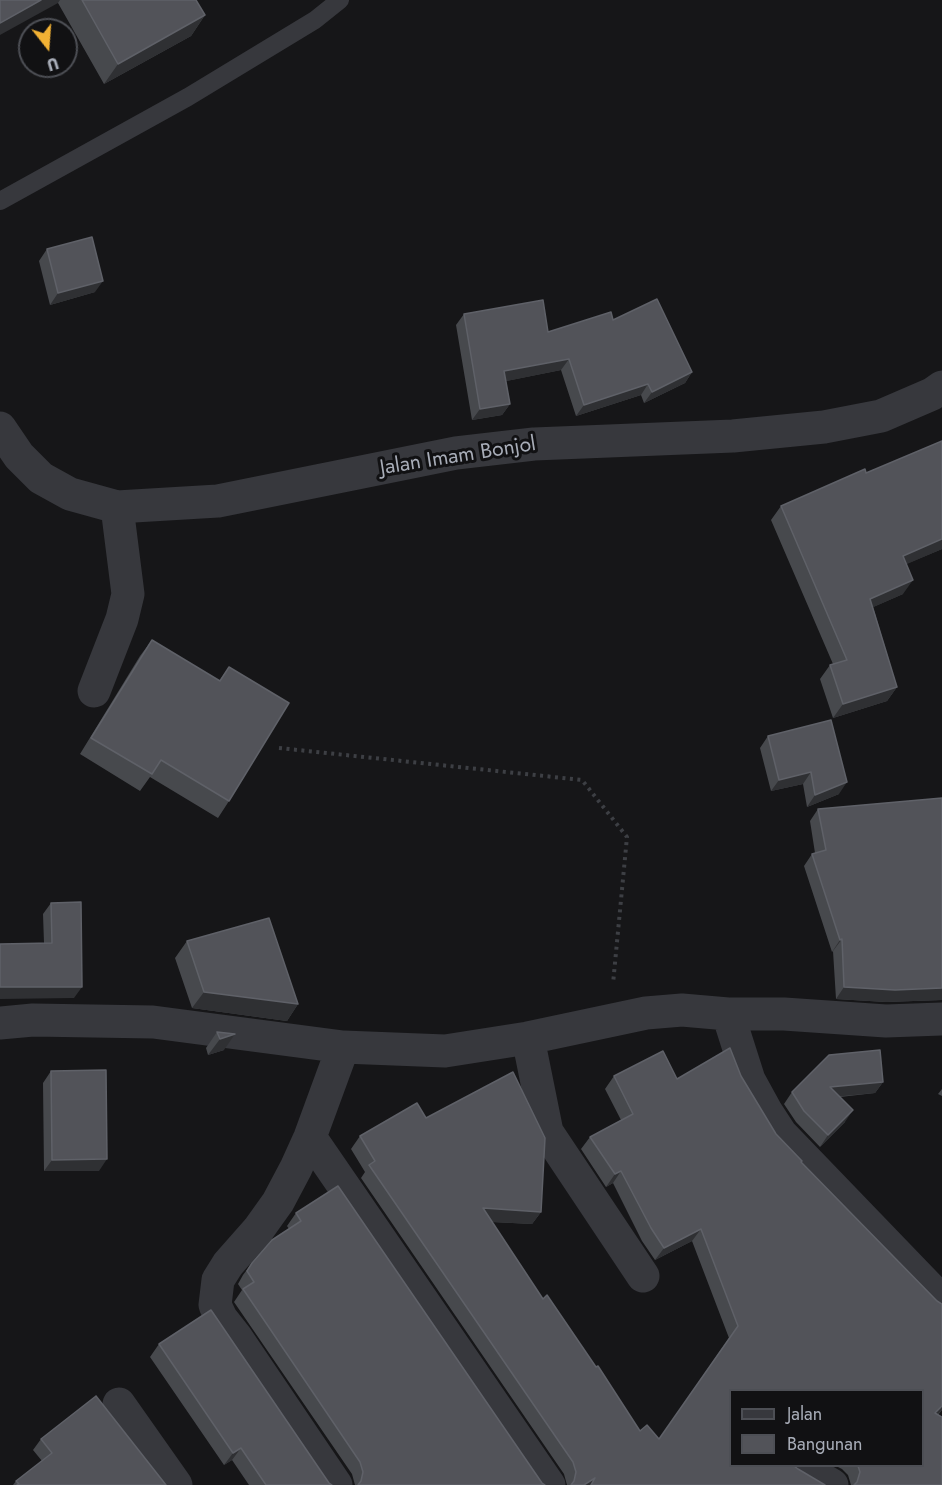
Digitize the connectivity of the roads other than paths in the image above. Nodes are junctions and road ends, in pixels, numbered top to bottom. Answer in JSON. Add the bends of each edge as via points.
{"nodes":[{"id":1,"x":340,"y":0,"type":"edge"},
{"id":2,"x":0,"y":201,"type":"edge"},
{"id":3,"x":942,"y":387,"type":"edge"},
{"id":4,"x":0,"y":428,"type":"edge"},
{"id":5,"x":117,"y":507,"type":"junction"},
{"id":6,"x":94,"y":691,"type":"dead end"},
{"id":7,"x":728,"y":1014,"type":"junction"},
{"id":8,"x":942,"y":1019,"type":"edge"},
{"id":9,"x":0,"y":1023,"type":"edge"},
{"id":10,"x":528,"y":1038,"type":"junction"},
{"id":11,"x":343,"y":1047,"type":"junction"},
{"id":12,"x":310,"y":1137,"type":"junction"},
{"id":13,"x":643,"y":1276,"type":"dead end"},
{"id":14,"x":942,"y":1301,"type":"edge"},
{"id":15,"x":119,"y":1404,"type":"dead end"},
{"id":16,"x":801,"y":1467,"type":"edge"},
{"id":17,"x":176,"y":1485,"type":"edge"},
{"id":18,"x":336,"y":1485,"type":"edge"},
{"id":19,"x":549,"y":1485,"type":"edge"},
{"id":20,"x":832,"y":1485,"type":"edge"}],
"edges":[{"from":1,"to":2,"type":"lane","via":[[315,20],[188,96]]},
{"from":3,"to":5,"type":"street","name":"Jalan Imam Bonjol","via":[[881,416],[824,427],[733,436],[534,444],[456,453],[218,501]]},
{"from":4,"to":5,"type":"street","name":"Jalan Imam Bonjol","via":[[41,478],[70,494]]},
{"from":5,"to":6,"type":"street","via":[[128,594]]},
{"from":7,"to":8,"type":"street","via":[[886,1021]]},
{"from":7,"to":10,"type":"street","via":[[682,1010],[646,1013]]},
{"from":7,"to":14,"type":"street","via":[[749,1080],[781,1134]]},
{"from":9,"to":11,"type":"street","via":[[153,1022]]},
{"from":10,"to":11,"type":"street","via":[[445,1051]]},
{"from":10,"to":13,"type":"street","via":[[547,1132]]},
{"from":11,"to":12,"type":"street"},
{"from":12,"to":18,"type":"street","via":[[278,1202],[218,1280],[215,1305]]},
{"from":12,"to":19,"type":"street"},
{"from":15,"to":17,"type":"street"},
{"from":16,"to":20,"type":"street"}]}
